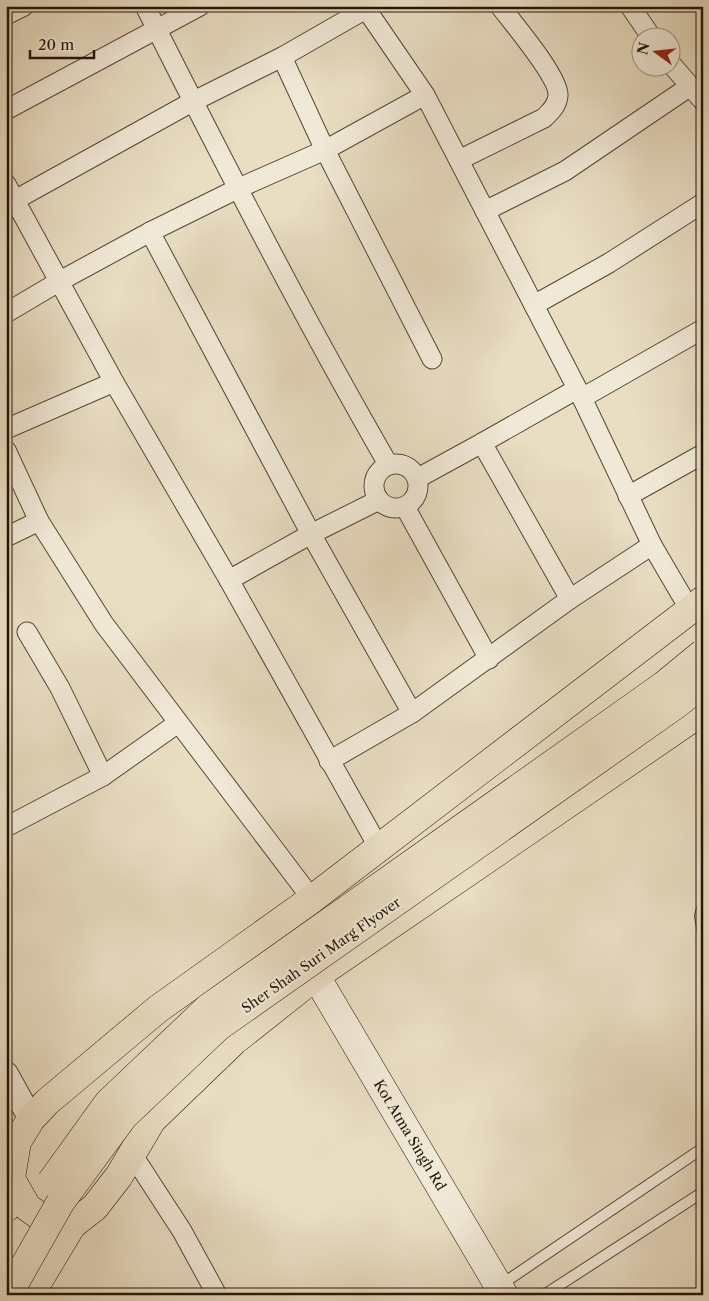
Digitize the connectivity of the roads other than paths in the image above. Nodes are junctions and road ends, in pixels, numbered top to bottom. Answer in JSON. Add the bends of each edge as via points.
{"nodes":[{"id":1,"x":24,"y":6,"type":"edge"},
{"id":2,"x":145,"y":6,"type":"edge"},
{"id":3,"x":200,"y":6,"type":"edge"},
{"id":4,"x":500,"y":6,"type":"edge"},
{"id":5,"x":630,"y":6,"type":"edge"},
{"id":6,"x":367,"y":7,"type":"edge"},
{"id":7,"x":6,"y":15,"type":"edge"},
{"id":8,"x":156,"y":28,"type":"junction"},
{"id":9,"x":645,"y":28,"type":"edge"},
{"id":10,"x":282,"y":57,"type":"junction"},
{"id":11,"x":682,"y":78,"type":"edge"},
{"id":12,"x":689,"y":87,"type":"junction"},
{"id":13,"x":425,"y":95,"type":"junction"},
{"id":14,"x":703,"y":101,"type":"edge"},
{"id":15,"x":192,"y":102,"type":"junction"},
{"id":16,"x":6,"y":110,"type":"edge"},
{"id":17,"x":325,"y":150,"type":"junction"},
{"id":18,"x":458,"y":160,"type":"junction"},
{"id":19,"x":6,"y":184,"type":"edge"},
{"id":20,"x":240,"y":188,"type":"junction"},
{"id":21,"x":15,"y":200,"type":"junction"},
{"id":22,"x":703,"y":203,"type":"edge"},
{"id":23,"x":485,"y":211,"type":"junction"},
{"id":24,"x":150,"y":232,"type":"junction"},
{"id":25,"x":60,"y":281,"type":"junction"},
{"id":26,"x":534,"y":305,"type":"junction"},
{"id":27,"x":6,"y":313,"type":"edge"},
{"id":28,"x":703,"y":329,"type":"edge"},
{"id":29,"x":432,"y":359,"type":"dead end"},
{"id":30,"x":114,"y":382,"type":"junction"},
{"id":31,"x":579,"y":394,"type":"junction"},
{"id":32,"x":6,"y":429,"type":"edge"},
{"id":33,"x":482,"y":443,"type":"junction"},
{"id":34,"x":6,"y":450,"type":"edge"},
{"id":35,"x":703,"y":454,"type":"edge"},
{"id":36,"x":388,"y":464,"type":"junction"},
{"id":37,"x":418,"y":478,"type":"junction"},
{"id":38,"x":628,"y":496,"type":"junction"},
{"id":39,"x":379,"y":500,"type":"junction"},
{"id":40,"x":404,"y":507,"type":"junction"},
{"id":41,"x":39,"y":521,"type":"junction"},
{"id":42,"x":312,"y":534,"type":"junction"},
{"id":43,"x":6,"y":537,"type":"edge"},
{"id":44,"x":652,"y":545,"type":"junction"},
{"id":45,"x":229,"y":580,"type":"junction"},
{"id":46,"x":570,"y":599,"type":"junction"},
{"id":47,"x":697,"y":605,"type":"edge"},
{"id":48,"x":27,"y":632,"type":"dead end"},
{"id":49,"x":703,"y":653,"type":"edge"},
{"id":50,"x":489,"y":659,"type":"junction"},
{"id":51,"x":703,"y":683,"type":"edge"},
{"id":52,"x":703,"y":712,"type":"edge"},
{"id":53,"x":412,"y":713,"type":"junction"},
{"id":54,"x":178,"y":723,"type":"junction"},
{"id":55,"x":329,"y":761,"type":"junction"},
{"id":56,"x":103,"y":776,"type":"junction"},
{"id":57,"x":7,"y":823,"type":"edge"},
{"id":58,"x":379,"y":848,"type":"junction"},
{"id":59,"x":312,"y":899,"type":"junction"},
{"id":60,"x":703,"y":905,"type":"edge"},
{"id":61,"x":282,"y":919,"type":"junction"},
{"id":62,"x":703,"y":934,"type":"edge"},
{"id":63,"x":316,"y":976,"type":"junction"},
{"id":64,"x":91,"y":1067,"type":"junction"},
{"id":65,"x":6,"y":1074,"type":"edge"},
{"id":66,"x":31,"y":1119,"type":"junction"},
{"id":67,"x":152,"y":1120,"type":"junction"},
{"id":68,"x":703,"y":1148,"type":"edge"},
{"id":69,"x":132,"y":1154,"type":"junction"},
{"id":70,"x":10,"y":1179,"type":"junction"},
{"id":71,"x":703,"y":1192,"type":"edge"},
{"id":72,"x":6,"y":1208,"type":"edge"},
{"id":73,"x":72,"y":1226,"type":"junction"},
{"id":74,"x":6,"y":1262,"type":"edge"},
{"id":75,"x":502,"y":1291,"type":"edge"},
{"id":76,"x":8,"y":1295,"type":"edge"},
{"id":77,"x":30,"y":1295,"type":"edge"},
{"id":78,"x":217,"y":1295,"type":"edge"},
{"id":79,"x":544,"y":1295,"type":"edge"}],
"edges":[{"from":1,"to":7,"type":"street"},
{"from":2,"to":8,"type":"street"},
{"from":3,"to":8,"type":"street"},
{"from":4,"to":18,"type":"street","via":[[555,85],[557,101],[544,118]]},
{"from":5,"to":9,"type":"street"},
{"from":6,"to":10,"type":"street"},
{"from":6,"to":13,"type":"street"},
{"from":8,"to":15,"type":"street"},
{"from":8,"to":16,"type":"street"},
{"from":10,"to":15,"type":"street"},
{"from":10,"to":17,"type":"street"},
{"from":11,"to":12,"type":"street"},
{"from":12,"to":14,"type":"street"},
{"from":12,"to":23,"type":"street","via":[[565,171]]},
{"from":13,"to":17,"type":"street"},
{"from":13,"to":18,"type":"street"},
{"from":15,"to":20,"type":"street"},
{"from":15,"to":21,"type":"street"},
{"from":17,"to":20,"type":"street"},
{"from":17,"to":29,"type":"street"},
{"from":18,"to":23,"type":"street"},
{"from":19,"to":21,"type":"street"},
{"from":20,"to":24,"type":"street"},
{"from":20,"to":36,"type":"street","via":[[341,382]]},
{"from":21,"to":25,"type":"street"},
{"from":22,"to":26,"type":"street","via":[[609,263]]},
{"from":23,"to":26,"type":"street"},
{"from":24,"to":25,"type":"street"},
{"from":24,"to":42,"type":"street"},
{"from":25,"to":27,"type":"street"},
{"from":25,"to":30,"type":"street"},
{"from":26,"to":31,"type":"street"},
{"from":28,"to":31,"type":"street"},
{"from":30,"to":32,"type":"street"},
{"from":30,"to":45,"type":"street"},
{"from":31,"to":33,"type":"street"},
{"from":31,"to":38,"type":"street"},
{"from":33,"to":37,"type":"street"},
{"from":33,"to":46,"type":"street"},
{"from":34,"to":41,"type":"street"},
{"from":35,"to":38,"type":"street"},
{"from":36,"to":37,"type":"street","via":[[400,463],[411,468]]},
{"from":36,"to":39,"type":"street","via":[[379,471],[374,482]]},
{"from":37,"to":40,"type":"street","via":[[419,490],[414,500]]},
{"from":38,"to":44,"type":"street"},
{"from":39,"to":40,"type":"street","via":[[393,508]]},
{"from":39,"to":42,"type":"street"},
{"from":40,"to":50,"type":"street"},
{"from":41,"to":43,"type":"street"},
{"from":41,"to":54,"type":"street","via":[[104,624]]},
{"from":42,"to":45,"type":"street"},
{"from":42,"to":53,"type":"street"},
{"from":44,"to":46,"type":"street"},
{"from":44,"to":47,"type":"street"},
{"from":45,"to":55,"type":"street"},
{"from":46,"to":50,"type":"street"},
{"from":47,"to":58,"type":"highway"},
{"from":48,"to":56,"type":"street","via":[[60,688]]},
{"from":49,"to":74,"type":"highway","name":"Sher Shah Suri Marg Flyover","bridge":true,"via":[[664,685],[208,1008],[108,1103],[44,1192]]},
{"from":50,"to":53,"type":"street"},
{"from":51,"to":76,"type":"highway","name":"Sher Shah Suri Marg Flyover","bridge":true,"via":[[218,1027],[124,1116],[60,1202]]},
{"from":52,"to":63,"type":"highway"},
{"from":53,"to":55,"type":"street"},
{"from":54,"to":56,"type":"street"},
{"from":54,"to":59,"type":"street"},
{"from":55,"to":58,"type":"street"},
{"from":56,"to":57,"type":"street"},
{"from":58,"to":59,"type":"highway"},
{"from":59,"to":61,"type":"highway"},
{"from":60,"to":62,"type":"lane","via":[[700,916]]},
{"from":61,"to":63,"type":"main road","name":"Kot Atma Singh Rd"},
{"from":61,"to":64,"type":"highway","via":[[158,1009]]},
{"from":63,"to":67,"type":"highway","via":[[234,1041]]},
{"from":63,"to":75,"type":"main road","name":"Kot Atma Singh Rd"},
{"from":64,"to":66,"type":"highway"},
{"from":64,"to":67,"type":"highway","via":[[122,1064],[140,1075],[153,1093]]},
{"from":65,"to":66,"type":"street"},
{"from":66,"to":70,"type":"highway","via":[[17,1142]]},
{"from":67,"to":69,"type":"highway"},
{"from":68,"to":75,"type":"lane"},
{"from":69,"to":73,"type":"highway","via":[[95,1207]]},
{"from":69,"to":78,"type":"street","via":[[182,1231]]},
{"from":70,"to":72,"type":"highway"},
{"from":70,"to":73,"type":"highway","via":[[26,1207],[52,1225]]},
{"from":71,"to":79,"type":"lane"},
{"from":73,"to":77,"type":"highway"}]}
